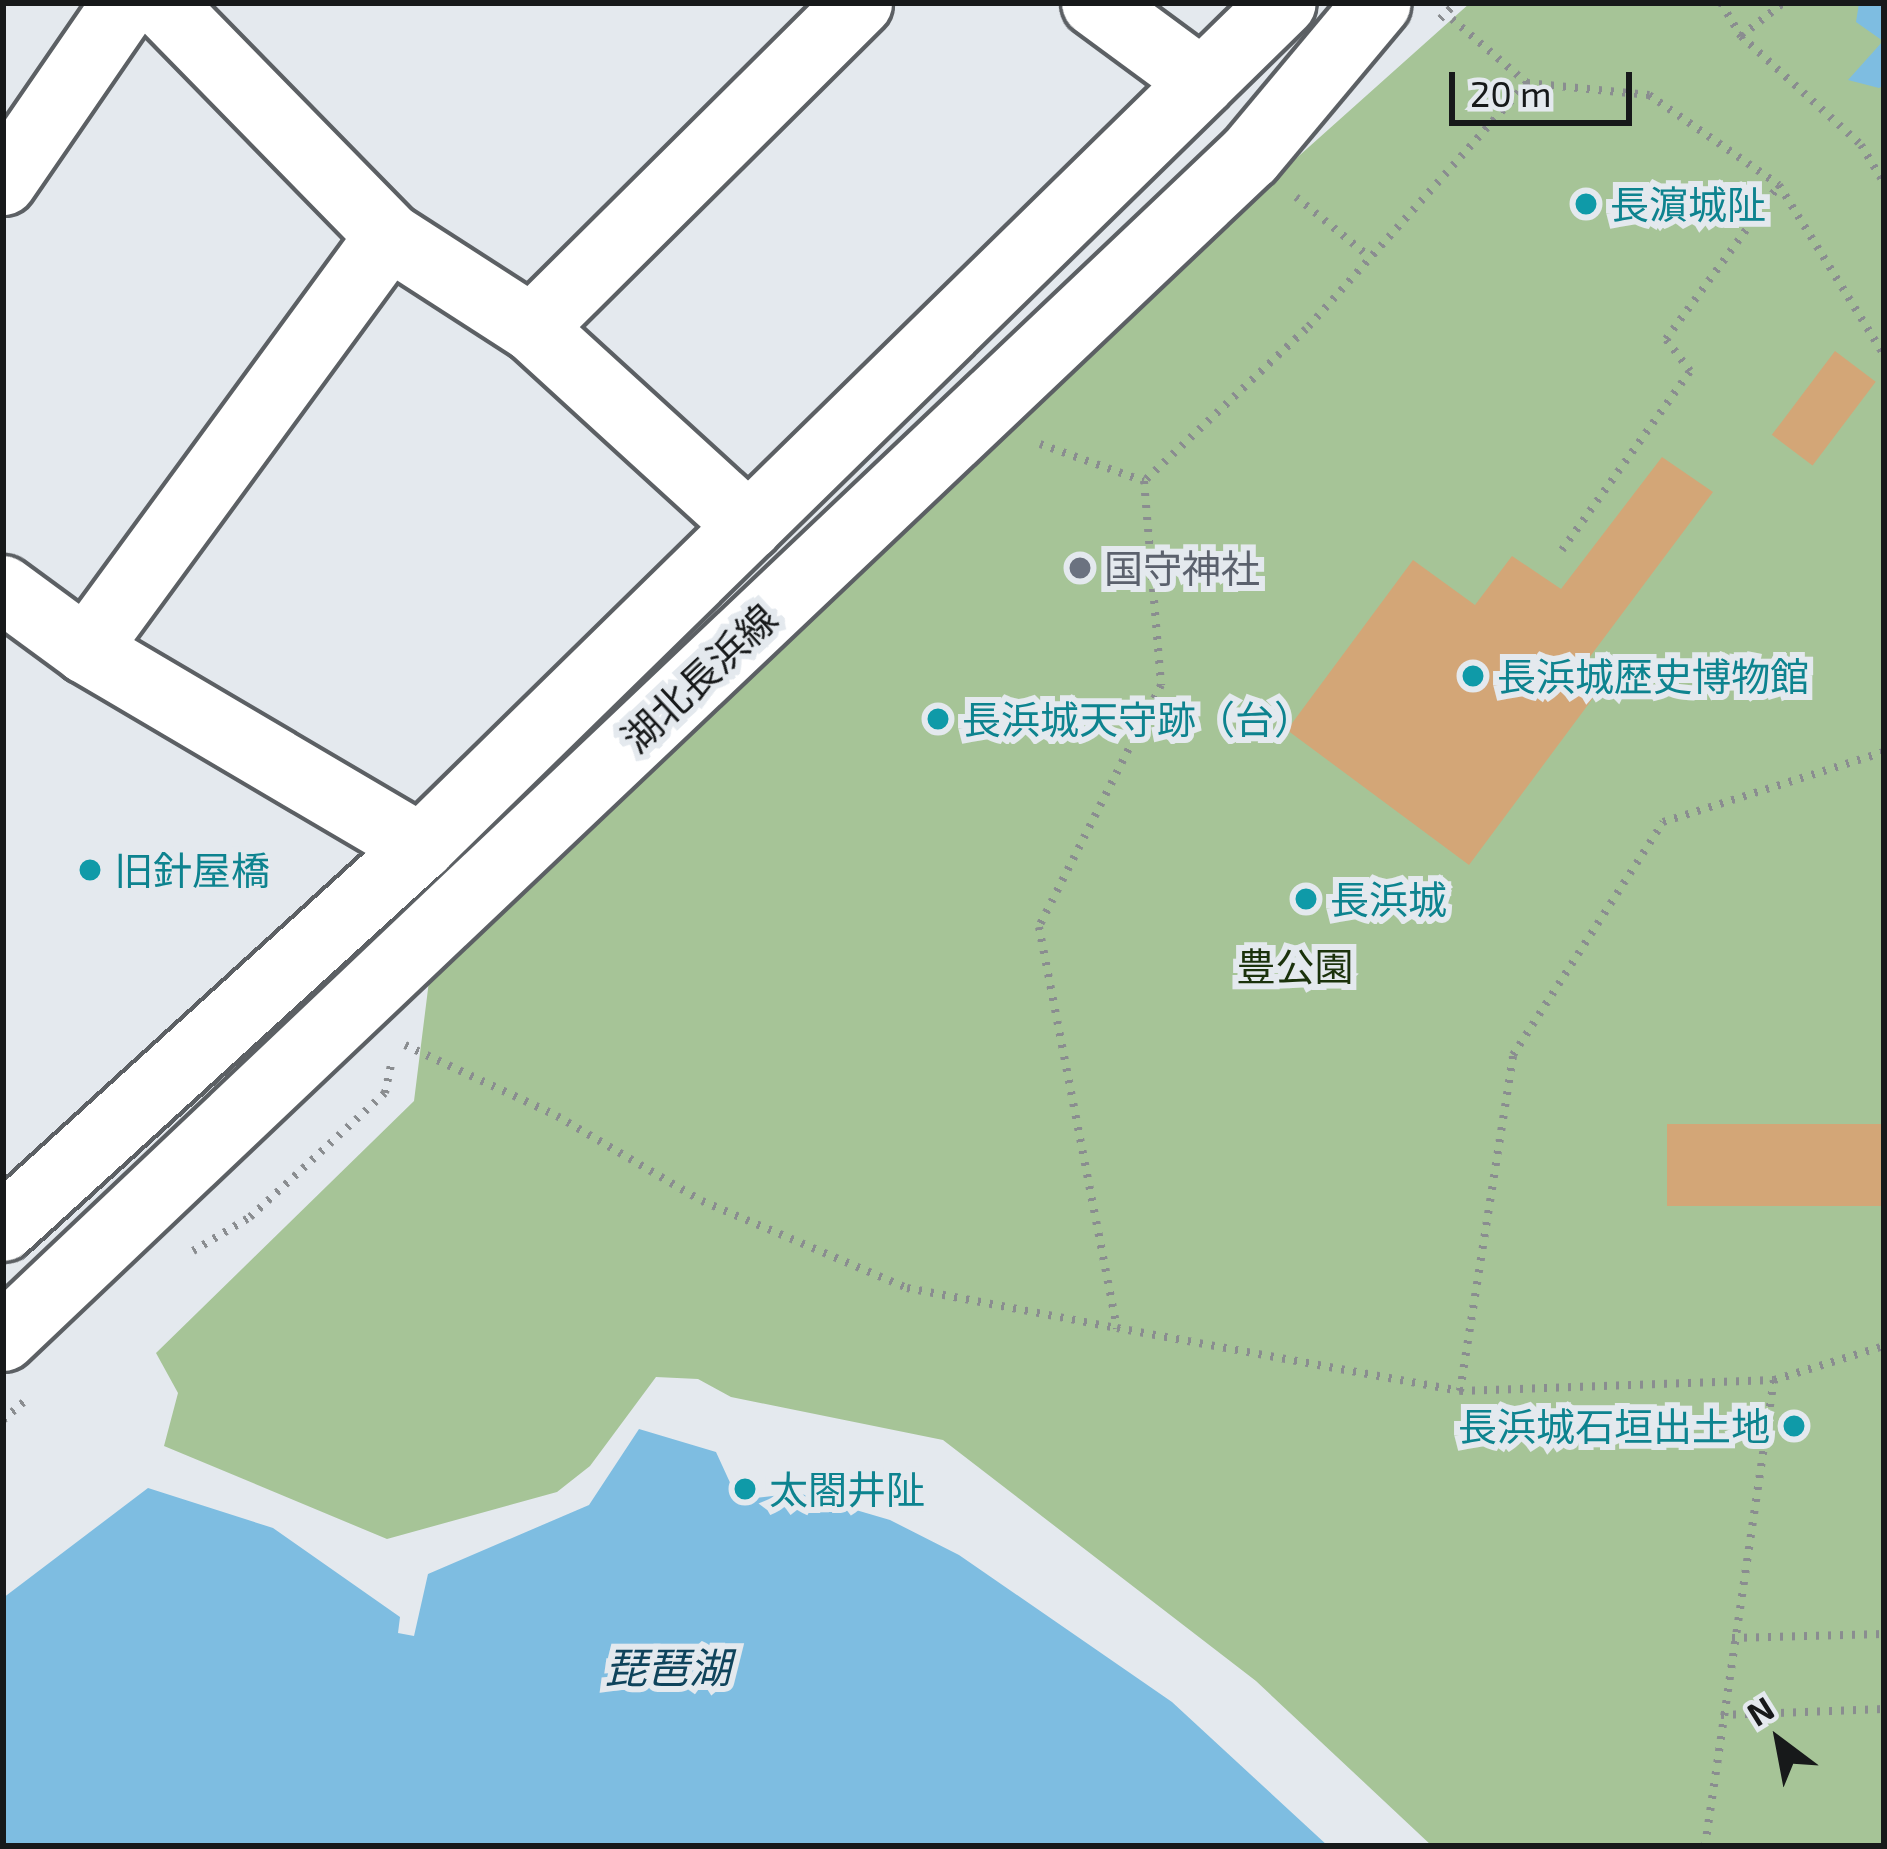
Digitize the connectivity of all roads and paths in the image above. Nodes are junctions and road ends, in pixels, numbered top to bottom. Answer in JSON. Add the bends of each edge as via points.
{"nodes":[{"id":1,"x":126,"y":3,"type":"edge"},
{"id":2,"x":160,"y":3,"type":"edge"},
{"id":3,"x":859,"y":3,"type":"edge"},
{"id":4,"x":1095,"y":3,"type":"edge"},
{"id":5,"x":1283,"y":3,"type":"edge"},
{"id":6,"x":1378,"y":3,"type":"edge"},
{"id":7,"x":1721,"y":3,"type":"edge"},
{"id":8,"x":1783,"y":3,"type":"edge"},
{"id":9,"x":1452,"y":19,"type":"dead end"},
{"id":10,"x":1741,"y":36,"type":"junction"},
{"id":11,"x":1202,"y":82,"type":"junction"},
{"id":12,"x":1527,"y":83,"type":"junction"},
{"id":13,"x":1881,"y":171,"type":"edge"},
{"id":14,"x":3,"y":182,"type":"edge"},
{"id":15,"x":1884,"y":183,"type":"edge"},
{"id":16,"x":1778,"y":185,"type":"junction"},
{"id":17,"x":1284,"y":186,"type":"dead end"},
{"id":18,"x":389,"y":236,"type":"junction"},
{"id":19,"x":1367,"y":255,"type":"junction"},
{"id":20,"x":532,"y":328,"type":"junction"},
{"id":21,"x":1884,"y":355,"type":"edge"},
{"id":22,"x":1024,"y":439,"type":"dead end"},
{"id":23,"x":1144,"y":481,"type":"junction"},
{"id":24,"x":749,"y":526,"type":"junction"},
{"id":25,"x":1562,"y":550,"type":"dead end"},
{"id":26,"x":3,"y":589,"type":"edge"},
{"id":27,"x":86,"y":650,"type":"junction"},
{"id":28,"x":1884,"y":752,"type":"edge"},
{"id":29,"x":421,"y":847,"type":"junction"},
{"id":30,"x":397,"y":1041,"type":"dead end"},
{"id":31,"x":3,"y":1228,"type":"edge"},
{"id":32,"x":1117,"y":1328,"type":"junction"},
{"id":33,"x":3,"y":1338,"type":"edge"},
{"id":34,"x":1884,"y":1346,"type":"edge"},
{"id":35,"x":1774,"y":1380,"type":"junction"},
{"id":36,"x":1460,"y":1391,"type":"junction"},
{"id":37,"x":1884,"y":1634,"type":"edge"},
{"id":38,"x":1732,"y":1638,"type":"junction"},
{"id":39,"x":1884,"y":1709,"type":"edge"},
{"id":40,"x":1721,"y":1715,"type":"junction"},
{"id":41,"x":1705,"y":1846,"type":"edge"}],
"edges":[{"from":1,"to":14,"type":"main road"},
{"from":2,"to":18,"type":"main road"},
{"from":3,"to":20,"type":"main road"},
{"from":4,"to":11,"type":"main road"},
{"from":5,"to":11,"type":"main road","name":"湖北長浜線"},
{"from":6,"to":33,"type":"main road","name":"湖北長浜線","via":[[1250,156]]},
{"from":7,"to":10,"type":"path"},
{"from":8,"to":10,"type":"path"},
{"from":9,"to":12,"type":"path"},
{"from":10,"to":13,"type":"path"},
{"from":11,"to":24,"type":"main road","name":"湖北長浜線"},
{"from":12,"to":16,"type":"path","via":[[1649,95]]},
{"from":12,"to":19,"type":"path"},
{"from":13,"to":15,"type":"path"},
{"from":16,"to":21,"type":"path"},
{"from":16,"to":25,"type":"path","via":[[1666,339],[1690,370]]},
{"from":17,"to":19,"type":"path"},
{"from":18,"to":20,"type":"main road"},
{"from":18,"to":27,"type":"main road"},
{"from":19,"to":23,"type":"path","via":[[1306,329]]},
{"from":20,"to":24,"type":"main road"},
{"from":22,"to":23,"type":"path"},
{"from":23,"to":32,"type":"path","via":[[1161,685],[1039,927]]},
{"from":24,"to":29,"type":"main road","name":"湖北長浜線"},
{"from":26,"to":27,"type":"main road"},
{"from":27,"to":29,"type":"main road"},
{"from":28,"to":36,"type":"path","via":[[1663,822],[1513,1054]]},
{"from":29,"to":31,"type":"main road","name":"湖北長浜線"},
{"from":30,"to":32,"type":"path","via":[[557,1116],[702,1202],[907,1288]]},
{"from":32,"to":36,"type":"path"},
{"from":34,"to":35,"type":"path"},
{"from":35,"to":36,"type":"path"},
{"from":35,"to":38,"type":"path"},
{"from":37,"to":38,"type":"path"},
{"from":38,"to":40,"type":"path"},
{"from":39,"to":40,"type":"path"},
{"from":40,"to":41,"type":"path"}]}
